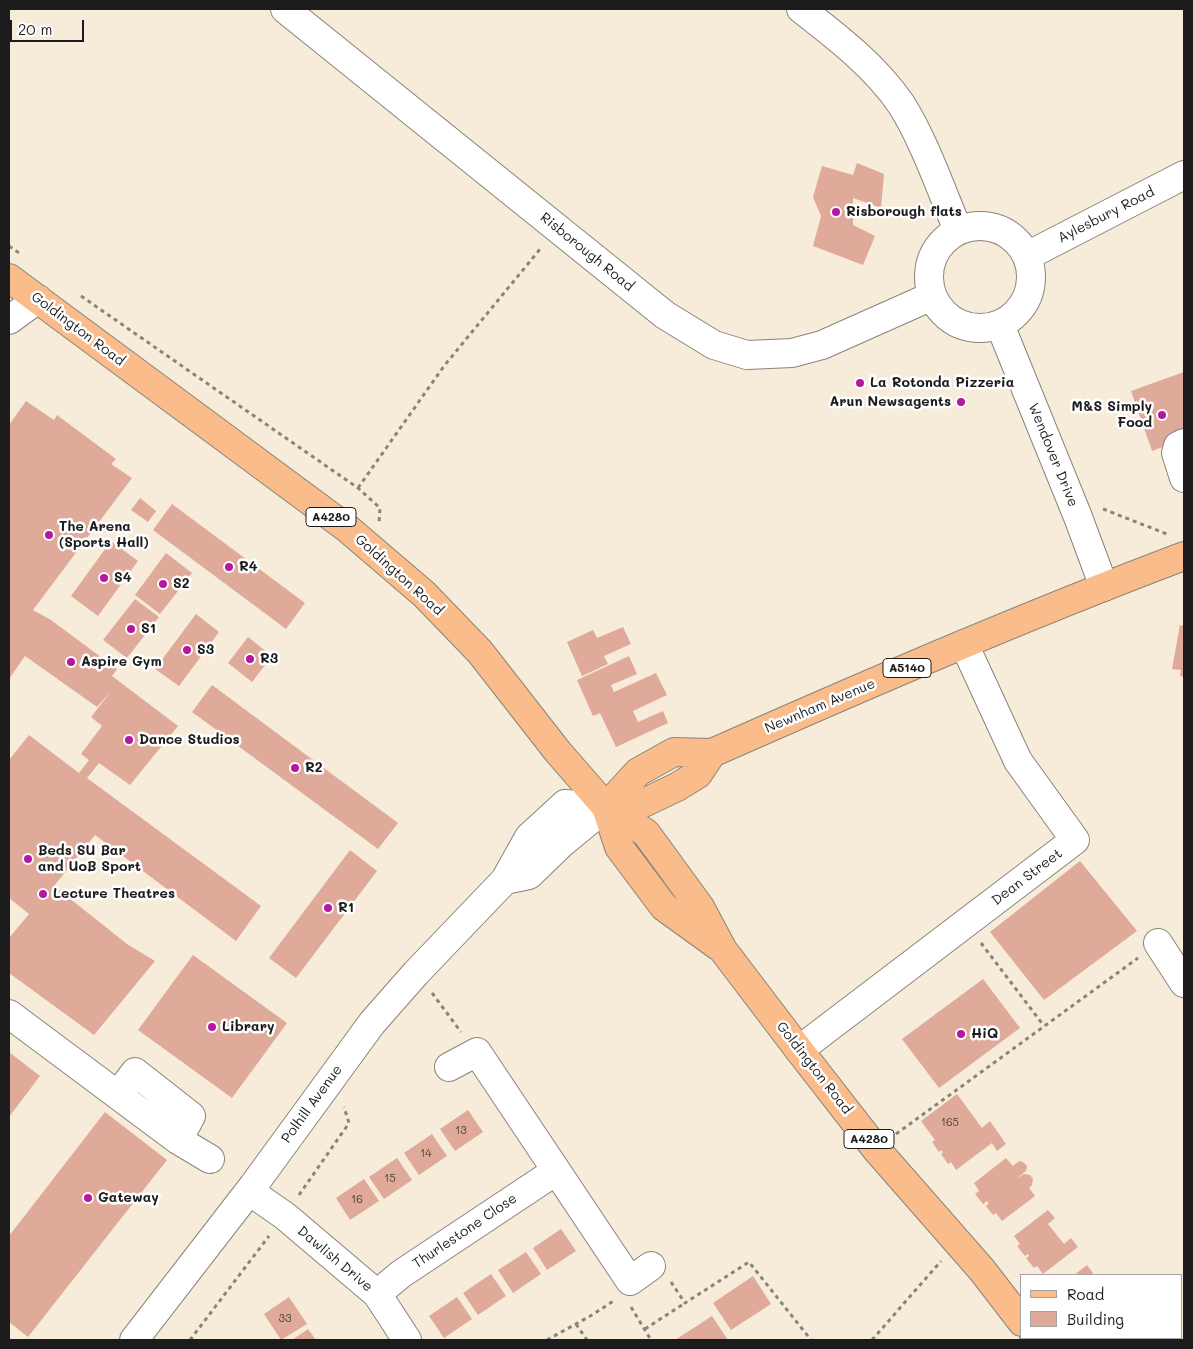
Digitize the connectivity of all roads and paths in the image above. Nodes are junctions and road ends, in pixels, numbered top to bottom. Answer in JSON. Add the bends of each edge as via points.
{"nodes":[{"id":1,"x":285,"y":9,"type":"edge"},
{"id":2,"x":801,"y":9,"type":"edge"},
{"id":3,"x":1184,"y":175,"type":"edge"},
{"id":4,"x":557,"y":227,"type":"junction"},
{"id":5,"x":958,"y":230,"type":"junction"},
{"id":6,"x":9,"y":246,"type":"edge"},
{"id":7,"x":1027,"y":256,"type":"junction"},
{"id":8,"x":17,"y":268,"type":"edge"},
{"id":9,"x":73,"y":291,"type":"dead end"},
{"id":10,"x":932,"y":296,"type":"junction"},
{"id":11,"x":38,"y":299,"type":"junction"},
{"id":12,"x":9,"y":320,"type":"edge"},
{"id":13,"x":1000,"y":325,"type":"junction"},
{"id":14,"x":1184,"y":443,"type":"edge"},
{"id":15,"x":1184,"y":478,"type":"edge"},
{"id":16,"x":1100,"y":508,"type":"dead end"},
{"id":17,"x":1177,"y":546,"type":"edge"},
{"id":18,"x":1104,"y":586,"type":"junction"},
{"id":19,"x":964,"y":644,"type":"junction"},
{"id":20,"x":606,"y":807,"type":"junction"},
{"id":21,"x":966,"y":923,"type":"junction"},
{"id":22,"x":1158,"y":943,"type":"joint"},
{"id":23,"x":416,"y":973,"type":"junction"},
{"id":24,"x":1184,"y":983,"type":"edge"},
{"id":25,"x":9,"y":1014,"type":"edge"},
{"id":26,"x":1044,"y":1026,"type":"junction"},
{"id":27,"x":799,"y":1050,"type":"junction"},
{"id":28,"x":477,"y":1052,"type":"junction"},
{"id":29,"x":449,"y":1067,"type":"dead end"},
{"id":30,"x":876,"y":1149,"type":"junction"},
{"id":31,"x":210,"y":1159,"type":"dead end"},
{"id":32,"x":556,"y":1171,"type":"junction"},
{"id":33,"x":249,"y":1191,"type":"junction"},
{"id":34,"x":957,"y":1241,"type":"junction"},
{"id":35,"x":634,"y":1281,"type":"junction"},
{"id":36,"x":377,"y":1294,"type":"junction"},
{"id":37,"x":684,"y":1303,"type":"junction"},
{"id":38,"x":1020,"y":1319,"type":"edge"},
{"id":39,"x":576,"y":1324,"type":"junction"},
{"id":40,"x":645,"y":1329,"type":"junction"},
{"id":41,"x":134,"y":1340,"type":"edge"},
{"id":42,"x":407,"y":1340,"type":"edge"},
{"id":43,"x":546,"y":1340,"type":"edge"},
{"id":44,"x":587,"y":1340,"type":"edge"},
{"id":45,"x":651,"y":1340,"type":"edge"},
{"id":46,"x":811,"y":1340,"type":"edge"},
{"id":47,"x":872,"y":1340,"type":"edge"}],
"edges":[{"from":1,"to":4,"type":"street","name":"Risborough Road"},
{"from":2,"to":5,"type":"street","via":[[876,74],[901,104]]},
{"from":3,"to":7,"type":"street","name":"Aylesbury Road"},
{"from":4,"to":9,"type":"path","via":[[444,366],[358,488]]},
{"from":4,"to":10,"type":"street","name":"Risborough Road","via":[[665,315],[714,345],[747,355],[792,353],[822,345]]},
{"from":5,"to":7,"type":"street","via":[[987,226],[1010,235]]},
{"from":5,"to":10,"type":"street","via":[[940,243],[929,268]]},
{"from":6,"to":8,"type":"path"},
{"from":7,"to":13,"type":"street","via":[[1032,283],[1019,311]]},
{"from":8,"to":11,"type":"main road","name":"Goldington Road","number":"A4280"},
{"from":10,"to":13,"type":"street","via":[[947,317],[968,328]]},
{"from":11,"to":12,"type":"street"},
{"from":11,"to":20,"type":"main road","name":"Goldington Road","number":"A4280","via":[[348,530],[424,594],[480,652],[558,752]]},
{"from":13,"to":18,"type":"street","name":"Wendover Drive"},
{"from":14,"to":15,"type":"street","via":[[1178,446],[1176,453]]},
{"from":16,"to":17,"type":"path"},
{"from":17,"to":18,"type":"main road","name":"Newnham Avenue","number":"A5140"},
{"from":18,"to":19,"type":"main road","name":"Newnham Avenue","number":"A5140"},
{"from":19,"to":20,"type":"main road","name":"Newnham Avenue","number":"A5140","via":[[712,753],[698,774],[635,807]]},
{"from":19,"to":21,"type":"street","name":"Dean Street","via":[[1018,761],[1075,840]]},
{"from":20,"to":23,"type":"street","name":"Polhill Avenue","via":[[565,804],[529,837],[504,880]]},
{"from":20,"to":27,"type":"main road","name":"Goldington Road","number":"A4280","via":[[646,833],[700,907],[724,950]]},
{"from":21,"to":26,"type":"path"},
{"from":21,"to":27,"type":"street","name":"Dean Street"},
{"from":22,"to":24,"type":"street"},
{"from":22,"to":26,"type":"path"},
{"from":23,"to":28,"type":"path"},
{"from":23,"to":33,"type":"street","name":"Polhill Avenue","via":[[372,1023]]},
{"from":25,"to":31,"type":"street","via":[[178,1140]]},
{"from":26,"to":30,"type":"path"},
{"from":27,"to":30,"type":"main road","name":"Goldington Road","number":"A4280"},
{"from":28,"to":29,"type":"street"},
{"from":28,"to":32,"type":"street"},
{"from":30,"to":34,"type":"main road","name":"Goldington Road","number":"A4280"},
{"from":32,"to":35,"type":"street"},
{"from":32,"to":36,"type":"street","name":"Thurlestone Close","via":[[401,1274]]},
{"from":33,"to":36,"type":"street","name":"Dawlish Drive","via":[[285,1216]]},
{"from":33,"to":41,"type":"street","name":"Polhill Avenue"},
{"from":34,"to":38,"type":"main road","name":"Goldington Road","number":"A4280"},
{"from":34,"to":47,"type":"path"},
{"from":35,"to":37,"type":"path","via":[[671,1281]]},
{"from":35,"to":39,"type":"path"},
{"from":35,"to":40,"type":"path"},
{"from":36,"to":42,"type":"street","name":"Dawlish Drive"},
{"from":37,"to":40,"type":"path"},
{"from":37,"to":46,"type":"path","via":[[749,1262]]},
{"from":39,"to":43,"type":"path"},
{"from":39,"to":44,"type":"path"},
{"from":40,"to":45,"type":"path"}]}
